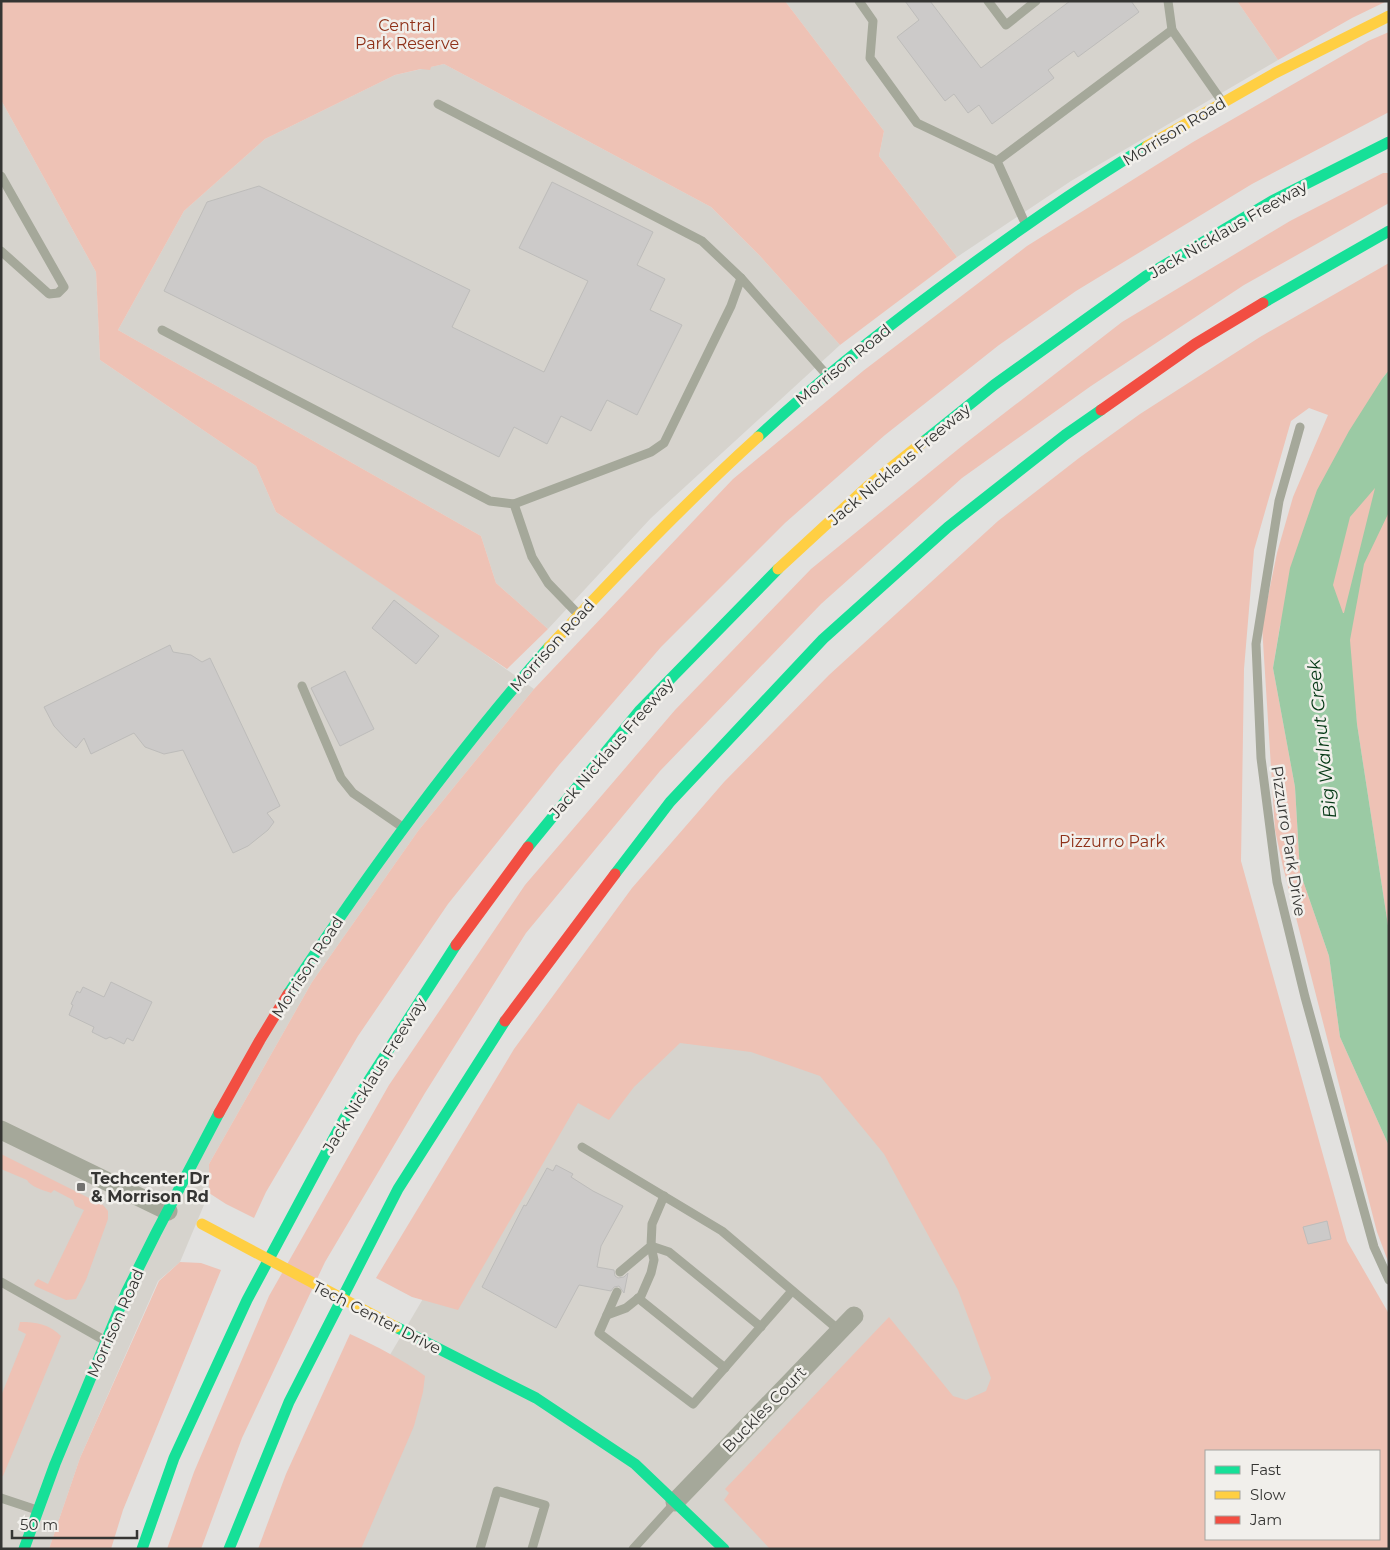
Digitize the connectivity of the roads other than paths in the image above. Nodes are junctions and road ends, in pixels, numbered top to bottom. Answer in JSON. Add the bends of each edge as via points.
{"nodes":[{"id":1,"x":859,"y":1,"type":"edge"},
{"id":2,"x":988,"y":1,"type":"edge"},
{"id":3,"x":1036,"y":1,"type":"edge"},
{"id":4,"x":1168,"y":1,"type":"edge"},
{"id":5,"x":1389,"y":16,"type":"edge"},
{"id":6,"x":1172,"y":30,"type":"junction"},
{"id":7,"x":1223,"y":102,"type":"junction"},
{"id":8,"x":438,"y":104,"type":"dead end"},
{"id":9,"x":1389,"y":142,"type":"edge"},
{"id":10,"x":997,"y":161,"type":"junction"},
{"id":11,"x":1,"y":176,"type":"edge"},
{"id":12,"x":1026,"y":225,"type":"junction"},
{"id":13,"x":1389,"y":231,"type":"edge"},
{"id":14,"x":1,"y":251,"type":"edge"},
{"id":15,"x":742,"y":278,"type":"junction"},
{"id":16,"x":162,"y":330,"type":"dead end"},
{"id":17,"x":828,"y":376,"type":"junction"},
{"id":18,"x":1300,"y":428,"type":"dead end"},
{"id":19,"x":514,"y":504,"type":"junction"},
{"id":20,"x":579,"y":614,"type":"junction"},
{"id":21,"x":302,"y":686,"type":"dead end"},
{"id":22,"x":403,"y":828,"type":"junction"},
{"id":23,"x":1,"y":1130,"type":"edge"},
{"id":24,"x":582,"y":1147,"type":"dead end"},
{"id":25,"x":664,"y":1196,"type":"junction"},
{"id":26,"x":172,"y":1213,"type":"junction"},
{"id":27,"x":198,"y":1223,"type":"dead end"},
{"id":28,"x":650,"y":1246,"type":"junction"},
{"id":29,"x":620,"y":1272,"type":"dead end"},
{"id":30,"x":1389,"y":1280,"type":"edge"},
{"id":31,"x":1,"y":1282,"type":"edge"},
{"id":32,"x":792,"y":1291,"type":"junction"},
{"id":33,"x":617,"y":1292,"type":"dead end"},
{"id":34,"x":638,"y":1298,"type":"junction"},
{"id":35,"x":606,"y":1315,"type":"junction"},
{"id":36,"x":854,"y":1316,"type":"dead end"},
{"id":37,"x":761,"y":1326,"type":"junction"},
{"id":38,"x":840,"y":1331,"type":"junction"},
{"id":39,"x":106,"y":1341,"type":"junction"},
{"id":40,"x":725,"y":1368,"type":"junction"},
{"id":41,"x":1,"y":1498,"type":"edge"},
{"id":42,"x":675,"y":1502,"type":"junction"},
{"id":43,"x":37,"y":1510,"type":"junction"},
{"id":44,"x":24,"y":1549,"type":"edge"},
{"id":45,"x":142,"y":1549,"type":"edge"},
{"id":46,"x":229,"y":1549,"type":"edge"},
{"id":47,"x":480,"y":1549,"type":"edge"},
{"id":48,"x":532,"y":1549,"type":"edge"},
{"id":49,"x":633,"y":1549,"type":"edge"},
{"id":50,"x":724,"y":1549,"type":"edge"}],
"edges":[{"from":1,"to":10,"type":"lane","via":[[873,21],[870,58],[917,123]]},
{"from":2,"to":3,"type":"lane","via":[[1006,25]]},
{"from":4,"to":6,"type":"lane"},
{"from":5,"to":7,"type":"main road","name":"Morrison Road","via":[[1325,46]]},
{"from":6,"to":7,"type":"lane"},
{"from":6,"to":10,"type":"lane"},
{"from":7,"to":12,"type":"main road","name":"Morrison Road","via":[[1090,181]]},
{"from":8,"to":15,"type":"lane","via":[[702,241]]},
{"from":9,"to":45,"type":"main road","name":"Jack Nicklaus Freeway","via":[[1272,201],[1146,276],[994,385],[868,486],[779,568],[640,710],[518,858],[464,932],[344,1119],[246,1300],[174,1458]]},
{"from":10,"to":12,"type":"lane"},
{"from":11,"to":14,"type":"lane","via":[[64,287],[58,293],[49,294]]},
{"from":12,"to":17,"type":"main road","name":"Morrison Road","via":[[930,295]]},
{"from":13,"to":46,"type":"main road","via":[[1293,284],[1195,344],[1064,435],[948,527],[823,639],[670,802],[513,1008],[398,1189],[289,1402]]},
{"from":15,"to":17,"type":"lane"},
{"from":15,"to":19,"type":"lane","via":[[664,443],[651,452]]},
{"from":16,"to":19,"type":"lane","via":[[490,501]]},
{"from":17,"to":20,"type":"main road","name":"Morrison Road","via":[[718,472]]},
{"from":18,"to":30,"type":"lane","name":"Pizzurro Park Drive","via":[[1279,501],[1256,644],[1261,758],[1277,882],[1305,997],[1374,1247]]},
{"from":19,"to":20,"type":"lane","via":[[537,566]]},
{"from":20,"to":22,"type":"main road","name":"Morrison Road","via":[[466,745]]},
{"from":21,"to":22,"type":"lane","via":[[340,778],[352,793]]},
{"from":22,"to":26,"type":"main road","name":"Morrison Road","via":[[359,888],[241,1072]]},
{"from":23,"to":26,"type":"street"},
{"from":24,"to":25,"type":"lane"},
{"from":25,"to":28,"type":"lane","via":[[652,1224]]},
{"from":25,"to":32,"type":"lane","via":[[722,1231]]},
{"from":26,"to":39,"type":"main road","name":"Morrison Road","via":[[138,1267]]},
{"from":27,"to":42,"type":"main road","name":"Tech Center Drive","bridge":true,"via":[[536,1398],[635,1464]]},
{"from":28,"to":29,"type":"lane"},
{"from":28,"to":34,"type":"lane","via":[[654,1260],[651,1273]]},
{"from":28,"to":37,"type":"lane","via":[[669,1252]]},
{"from":31,"to":39,"type":"lane"},
{"from":32,"to":37,"type":"lane"},
{"from":32,"to":38,"type":"lane"},
{"from":33,"to":35,"type":"lane"},
{"from":34,"to":35,"type":"lane","via":[[626,1308]]},
{"from":34,"to":40,"type":"lane"},
{"from":35,"to":40,"type":"lane","via":[[599,1333],[693,1404]]},
{"from":36,"to":38,"type":"street","name":"Buckles Court"},
{"from":37,"to":40,"type":"lane"},
{"from":38,"to":42,"type":"street","name":"Buckles Court"},
{"from":39,"to":43,"type":"main road","name":"Morrison Road"},
{"from":41,"to":43,"type":"lane"},
{"from":42,"to":49,"type":"lane"},
{"from":42,"to":50,"type":"main road","name":"Tech Center Drive"},
{"from":43,"to":44,"type":"main road","name":"Morrison Road"},
{"from":47,"to":48,"type":"lane","via":[[497,1491],[545,1505]]}]}
